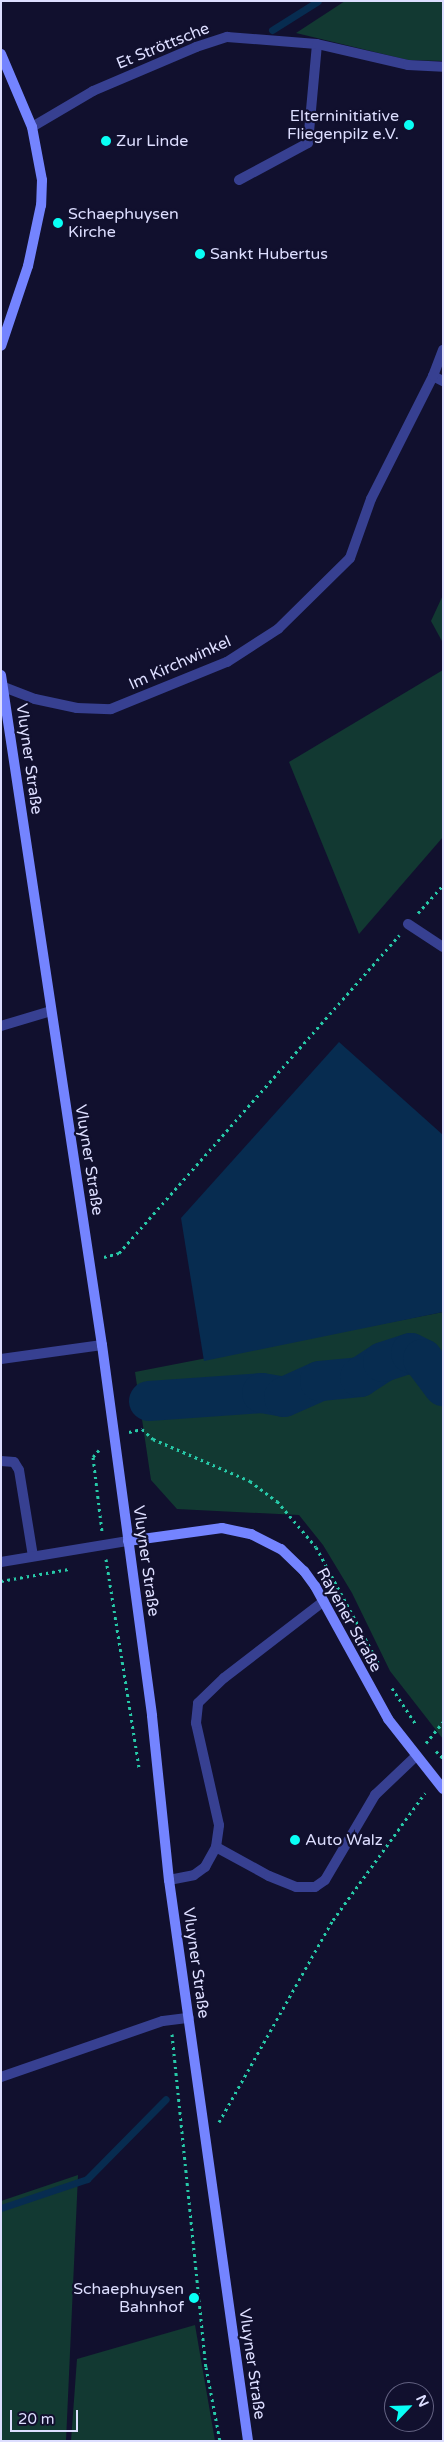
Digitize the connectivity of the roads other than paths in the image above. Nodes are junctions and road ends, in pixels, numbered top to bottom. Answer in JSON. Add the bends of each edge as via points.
{"nodes":[{"id":1,"x":317,"y":44,"type":"junction"},
{"id":2,"x":1,"y":54,"type":"edge"},
{"id":3,"x":443,"y":67,"type":"edge"},
{"id":4,"x":32,"y":127,"type":"junction"},
{"id":5,"x":239,"y":180,"type":"dead end"},
{"id":6,"x":2,"y":343,"type":"edge"},
{"id":7,"x":443,"y":350,"type":"edge"},
{"id":8,"x":438,"y":378,"type":"edge"},
{"id":9,"x":1,"y":675,"type":"edge"},
{"id":10,"x":2,"y":686,"type":"edge"},
{"id":11,"x":408,"y":924,"type":"road end"},
{"id":12,"x":443,"y":947,"type":"edge"},
{"id":13,"x":51,"y":1011,"type":"junction"},
{"id":14,"x":1,"y":1026,"type":"edge"},
{"id":15,"x":102,"y":1345,"type":"junction"},
{"id":16,"x":1,"y":1359,"type":"edge"},
{"id":17,"x":1,"y":1461,"type":"edge"},
{"id":18,"x":128,"y":1540,"type":"junction"},
{"id":19,"x":33,"y":1556,"type":"junction"},
{"id":20,"x":1,"y":1562,"type":"edge"},
{"id":21,"x":324,"y":1601,"type":"junction"},
{"id":22,"x":415,"y":1757,"type":"junction"},
{"id":23,"x":443,"y":1789,"type":"edge"},
{"id":24,"x":216,"y":1847,"type":"junction"},
{"id":25,"x":169,"y":1880,"type":"junction"},
{"id":26,"x":189,"y":2018,"type":"junction"},
{"id":27,"x":1,"y":2077,"type":"edge"},
{"id":28,"x":248,"y":2441,"type":"edge"}],
"edges":[{"from":1,"to":3,"type":"street","name":"Et Ströttsche","via":[[408,65]]},
{"from":1,"to":4,"type":"street","name":"Et Ströttsche","via":[[227,37],[196,46],[93,91]]},
{"from":1,"to":5,"type":"street","via":[[308,143]]},
{"from":2,"to":4,"type":"main road"},
{"from":4,"to":6,"type":"main road","via":[[41,166],[41,205],[28,266]]},
{"from":7,"to":8,"type":"street","name":"Im Kirchwinkel"},
{"from":8,"to":10,"type":"street","name":"Im Kirchwinkel","via":[[371,499],[350,558],[278,629],[226,662],[111,709],[77,708],[34,699]]},
{"from":9,"to":10,"type":"main road","name":"Vluyner Straße"},
{"from":10,"to":13,"type":"main road","name":"Vluyner Straße"},
{"from":11,"to":12,"type":"street"},
{"from":13,"to":14,"type":"street"},
{"from":13,"to":15,"type":"main road","name":"Vluyner Straße"},
{"from":15,"to":16,"type":"street"},
{"from":15,"to":18,"type":"main road","name":"Vluyner Straße"},
{"from":17,"to":19,"type":"street","via":[[14,1462],[19,1470]]},
{"from":18,"to":19,"type":"street"},
{"from":18,"to":21,"type":"main road","name":"Rayener Straße","via":[[206,1528],[251,1534],[293,1559]]},
{"from":18,"to":25,"type":"main road","name":"Vluyner Straße","via":[[152,1716]]},
{"from":19,"to":20,"type":"street"},
{"from":21,"to":22,"type":"main road","name":"Rayener Straße","via":[[374,1696]]},
{"from":21,"to":24,"type":"street","via":[[224,1678],[198,1703],[196,1723],[219,1825]]},
{"from":22,"to":23,"type":"main road","name":"Rayener Straße"},
{"from":22,"to":24,"type":"street","via":[[375,1795],[325,1880],[315,1887],[296,1887]]},
{"from":24,"to":25,"type":"street","via":[[206,1866],[194,1875]]},
{"from":25,"to":26,"type":"main road","name":"Vluyner Straße"},
{"from":26,"to":27,"type":"street","via":[[170,2019]]},
{"from":26,"to":28,"type":"main road","name":"Vluyner Straße"}]}
